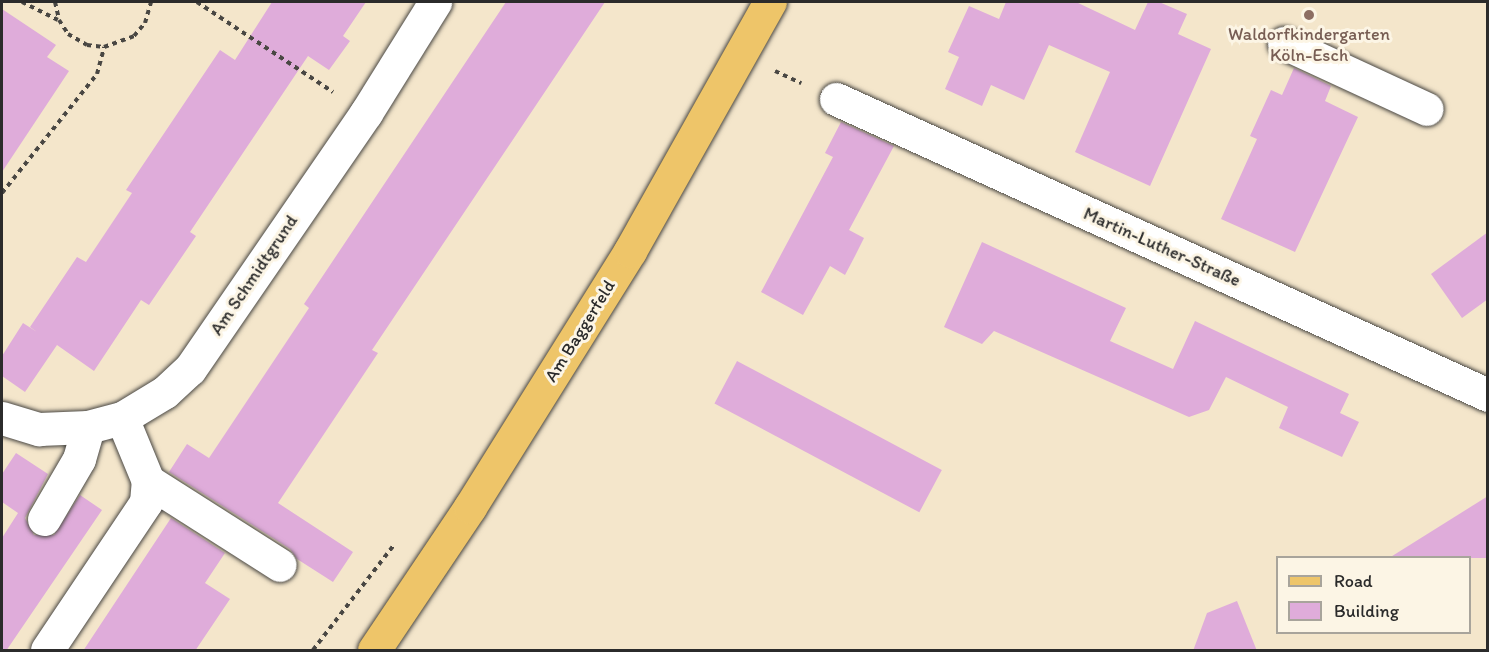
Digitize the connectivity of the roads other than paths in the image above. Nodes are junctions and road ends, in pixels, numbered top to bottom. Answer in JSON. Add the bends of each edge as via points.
{"nodes":[{"id":1,"x":435,"y":2,"type":"edge"},
{"id":2,"x":770,"y":2,"type":"edge"},
{"id":3,"x":1284,"y":43,"type":"dead end"},
{"id":4,"x":836,"y":99,"type":"road end"},
{"id":5,"x":1426,"y":108,"type":"dead end"},
{"id":6,"x":1488,"y":395,"type":"edge"},
{"id":7,"x":2,"y":418,"type":"edge"},
{"id":8,"x":122,"y":418,"type":"junction"},
{"id":9,"x":88,"y":427,"type":"junction"},
{"id":10,"x":147,"y":481,"type":"junction"},
{"id":11,"x":44,"y":519,"type":"dead end"},
{"id":12,"x":280,"y":565,"type":"dead end"},
{"id":13,"x":47,"y":651,"type":"edge"},
{"id":14,"x":374,"y":651,"type":"edge"}],
"edges":[{"from":1,"to":8,"type":"street","name":"Am Schmidtgrund","via":[[366,113],[190,369],[165,392]]},
{"from":2,"to":14,"type":"main road","name":"Am Baggerfeld","via":[[618,271],[471,507]]},
{"from":3,"to":5,"type":"street"},
{"from":4,"to":6,"type":"street","name":"Martin-Luther-Straße"},
{"from":7,"to":9,"type":"street","name":"Am Schmidtgrund","via":[[39,429]]},
{"from":8,"to":9,"type":"street","name":"Am Schmidtgrund"},
{"from":8,"to":10,"type":"street"},
{"from":9,"to":11,"type":"street","via":[[79,459]]},
{"from":10,"to":12,"type":"street"},
{"from":10,"to":13,"type":"street","via":[[146,502]]}]}
